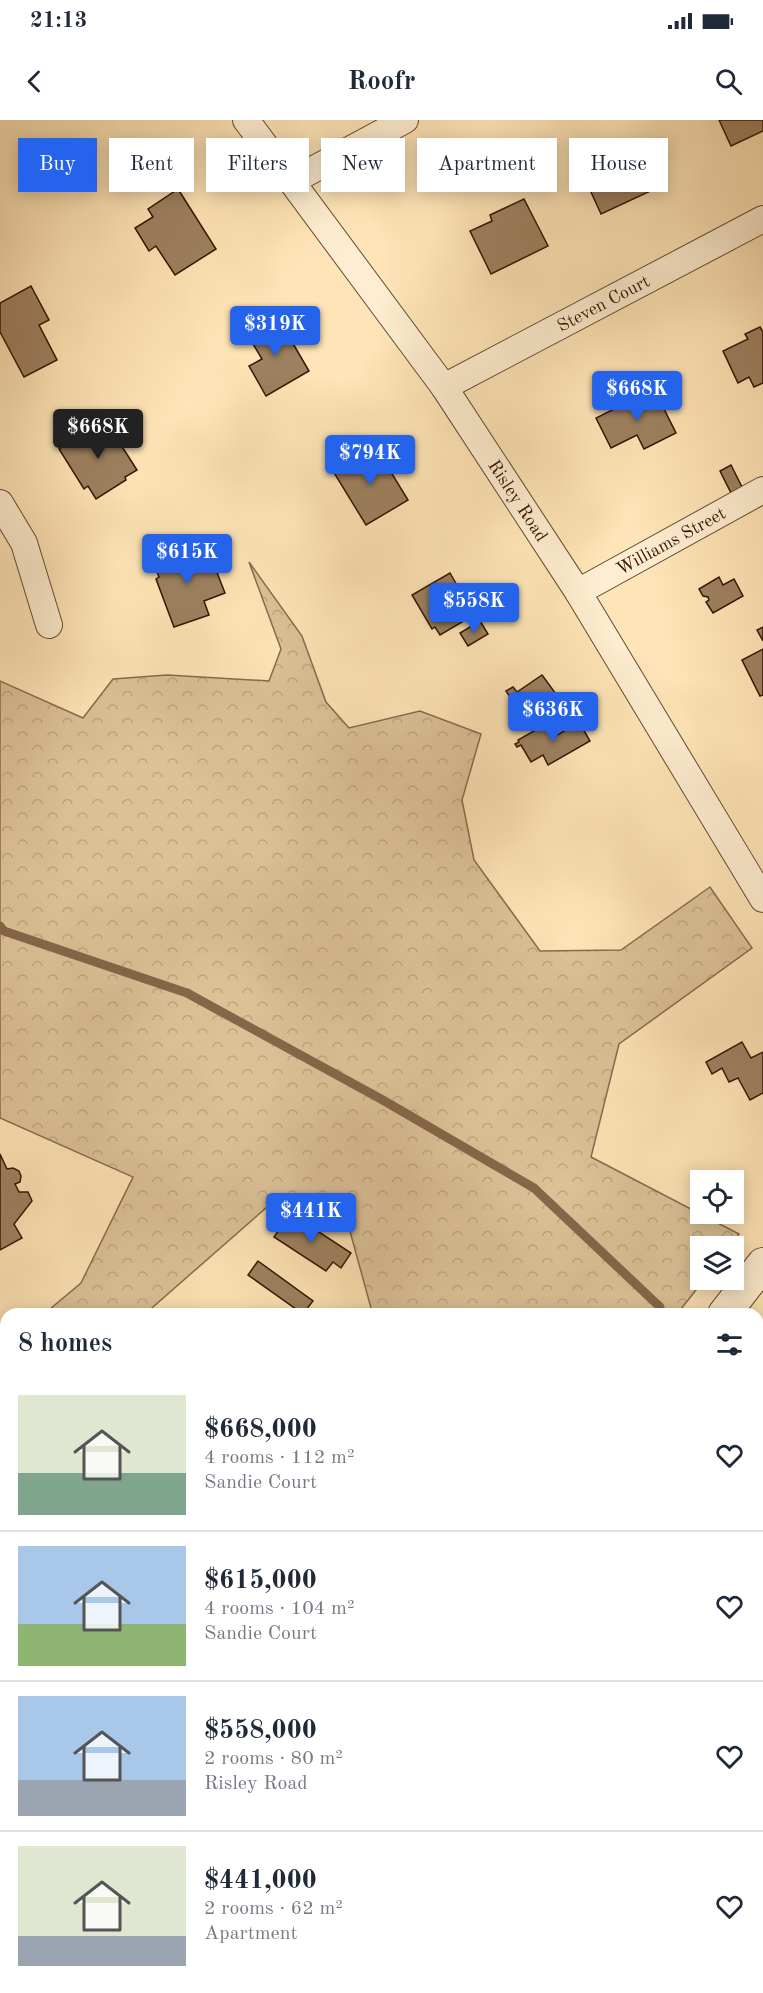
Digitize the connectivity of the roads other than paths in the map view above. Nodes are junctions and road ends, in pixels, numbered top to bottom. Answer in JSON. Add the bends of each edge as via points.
{"nodes":[{"id":1,"x":246,"y":120,"type":"edge"},
{"id":2,"x":405,"y":120,"type":"edge"},
{"id":3,"x":260,"y":138,"type":"edge"},
{"id":4,"x":309,"y":172,"type":"edge"},
{"id":5,"x":300,"y":192,"type":"edge"},
{"id":6,"x":763,"y":219,"type":"edge"},
{"id":7,"x":444,"y":387,"type":"junction"},
{"id":8,"x":763,"y":490,"type":"edge"},
{"id":9,"x":0,"y":504,"type":"edge"},
{"id":10,"x":578,"y":592,"type":"junction"},
{"id":11,"x":49,"y":625,"type":"dead end"},
{"id":12,"x":763,"y":899,"type":"edge"},
{"id":13,"x":763,"y":1264,"type":"edge"},
{"id":14,"x":729,"y":1308,"type":"edge"}],
"edges":[{"from":1,"to":3,"type":"street","name":"Risley Road"},
{"from":2,"to":4,"type":"street"},
{"from":5,"to":7,"type":"street","name":"Risley Road"},
{"from":6,"to":7,"type":"street","name":"Steven Court"},
{"from":7,"to":10,"type":"street","name":"Risley Road"},
{"from":8,"to":10,"type":"street","name":"Williams Street"},
{"from":9,"to":11,"type":"street","via":[[24,543]]},
{"from":10,"to":12,"type":"street","name":"Risley Road"},
{"from":13,"to":14,"type":"street"}]}
